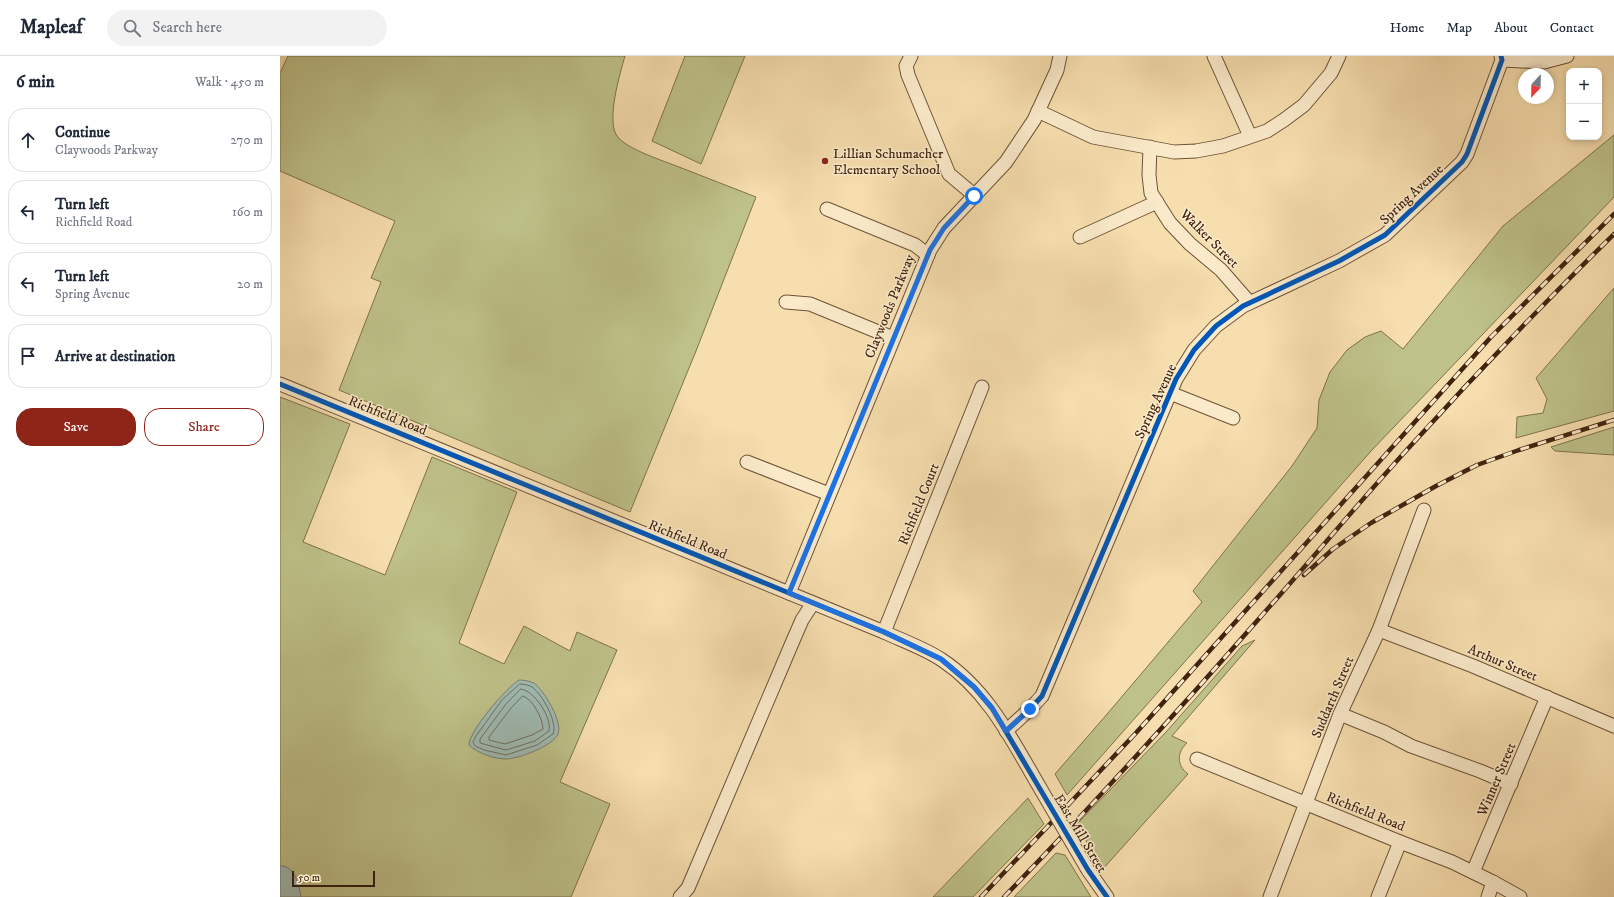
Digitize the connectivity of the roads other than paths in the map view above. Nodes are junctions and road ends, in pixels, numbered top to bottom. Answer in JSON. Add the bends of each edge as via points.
{"nodes":[{"id":1,"x":911,"y":56,"type":"edge"},
{"id":2,"x":1060,"y":56,"type":"edge"},
{"id":3,"x":1214,"y":56,"type":"edge"},
{"id":4,"x":1339,"y":56,"type":"edge"},
{"id":5,"x":1567,"y":56,"type":"edge"},
{"id":6,"x":1502,"y":58,"type":"edge"},
{"id":7,"x":1038,"y":111,"type":"junction"},
{"id":8,"x":1250,"y":136,"type":"junction"},
{"id":9,"x":1150,"y":147,"type":"junction"},
{"id":10,"x":974,"y":196,"type":"junction"},
{"id":11,"x":1157,"y":202,"type":"junction"},
{"id":12,"x":827,"y":209,"type":"dead end"},
{"id":13,"x":1080,"y":237,"type":"dead end"},
{"id":14,"x":928,"y":255,"type":"junction"},
{"id":15,"x":786,"y":302,"type":"dead end"},
{"id":16,"x":1249,"y":302,"type":"junction"},
{"id":17,"x":893,"y":338,"type":"junction"},
{"id":18,"x":280,"y":384,"type":"edge"},
{"id":19,"x":982,"y":387,"type":"dead end"},
{"id":20,"x":1170,"y":393,"type":"junction"},
{"id":21,"x":1233,"y":418,"type":"dead end"},
{"id":22,"x":747,"y":462,"type":"dead end"},
{"id":23,"x":829,"y":494,"type":"junction"},
{"id":24,"x":1424,"y":510,"type":"dead end"},
{"id":25,"x":789,"y":593,"type":"junction"},
{"id":26,"x":813,"y":603,"type":"junction"},
{"id":27,"x":1378,"y":630,"type":"junction"},
{"id":28,"x":884,"y":632,"type":"junction"},
{"id":29,"x":1547,"y":697,"type":"junction"},
{"id":30,"x":1340,"y":714,"type":"junction"},
{"id":31,"x":1614,"y":726,"type":"edge"},
{"id":32,"x":1006,"y":731,"type":"junction"},
{"id":33,"x":1197,"y":759,"type":"dead end"},
{"id":34,"x":1036,"y":781,"type":"joint"},
{"id":35,"x":1511,"y":784,"type":"junction"},
{"id":36,"x":1306,"y":804,"type":"junction"},
{"id":37,"x":1400,"y":842,"type":"junction"},
{"id":38,"x":1473,"y":872,"type":"junction"},
{"id":39,"x":1493,"y":882,"type":"junction"},
{"id":40,"x":1273,"y":896,"type":"edge"},
{"id":41,"x":680,"y":897,"type":"edge"},
{"id":42,"x":1107,"y":897,"type":"edge"},
{"id":43,"x":1378,"y":897,"type":"edge"},
{"id":44,"x":1488,"y":897,"type":"edge"},
{"id":45,"x":1520,"y":897,"type":"edge"}],
"edges":[{"from":1,"to":10,"type":"street","via":[[906,66],[908,75],[949,174]]},
{"from":2,"to":7,"type":"street","name":"Claywoods Parkway","via":[[1057,70]]},
{"from":3,"to":8,"type":"street"},
{"from":4,"to":8,"type":"street","via":[[1331,73],[1304,105],[1268,131]]},
{"from":5,"to":6,"type":"street","via":[[1544,62]]},
{"from":6,"to":16,"type":"street","name":"Spring Avenue","via":[[1468,154],[1457,167],[1385,235],[1339,261]]},
{"from":7,"to":9,"type":"street","via":[[1093,137]]},
{"from":7,"to":10,"type":"street","name":"Claywoods Parkway","via":[[1006,162]]},
{"from":8,"to":9,"type":"street","via":[[1223,146],[1196,151],[1174,152]]},
{"from":9,"to":11,"type":"street","name":"Walker Street","via":[[1151,193]]},
{"from":10,"to":14,"type":"street","name":"Claywoods Parkway","via":[[944,228]]},
{"from":11,"to":13,"type":"street"},
{"from":11,"to":16,"type":"street","name":"Walker Street","via":[[1170,223],[1221,270]]},
{"from":12,"to":14,"type":"street","via":[[915,245]]},
{"from":14,"to":17,"type":"street","name":"Claywoods Parkway"},
{"from":15,"to":17,"type":"street","via":[[810,304]]},
{"from":16,"to":20,"type":"street","name":"Spring Avenue","via":[[1216,326],[1194,350]]},
{"from":17,"to":23,"type":"street","name":"Claywoods Parkway"},
{"from":18,"to":25,"type":"street","name":"Richfield Road"},
{"from":19,"to":28,"type":"street","name":"Richfield Court"},
{"from":20,"to":21,"type":"street"},
{"from":20,"to":32,"type":"street","name":"Spring Avenue","via":[[1042,696]]},
{"from":22,"to":23,"type":"street"},
{"from":23,"to":25,"type":"street","name":"Claywoods Parkway"},
{"from":24,"to":27,"type":"street","name":"Suddarth Street"},
{"from":25,"to":26,"type":"street","name":"Richfield Road"},
{"from":26,"to":28,"type":"street","name":"Richfield Road"},
{"from":26,"to":41,"type":"street","via":[[797,631],[688,888]]},
{"from":27,"to":29,"type":"street","name":"Arthur Street"},
{"from":27,"to":30,"type":"street","name":"Suddarth Street"},
{"from":28,"to":32,"type":"street","name":"Richfield Road","via":[[941,659],[959,673],[992,708]]},
{"from":29,"to":31,"type":"street","name":"Arthur Street"},
{"from":29,"to":35,"type":"street","name":"Winner Street"},
{"from":30,"to":35,"type":"street","via":[[1411,746]]},
{"from":30,"to":36,"type":"street","name":"Suddarth Street"},
{"from":32,"to":34,"type":"street","name":"Richfield Road"},
{"from":33,"to":36,"type":"street","name":"Richfield Road"},
{"from":34,"to":42,"type":"street","name":"East Mill Street","bridge":true,"via":[[1088,870]]},
{"from":35,"to":38,"type":"street","name":"Winner Street"},
{"from":36,"to":37,"type":"street","name":"Richfield Road"},
{"from":36,"to":40,"type":"street","name":"Suddarth Street"},
{"from":37,"to":38,"type":"street","name":"Richfield Road"},
{"from":37,"to":43,"type":"street"},
{"from":38,"to":39,"type":"street","name":"Richfield Road"},
{"from":39,"to":44,"type":"street"},
{"from":39,"to":45,"type":"street","name":"Richfield Road"}]}
